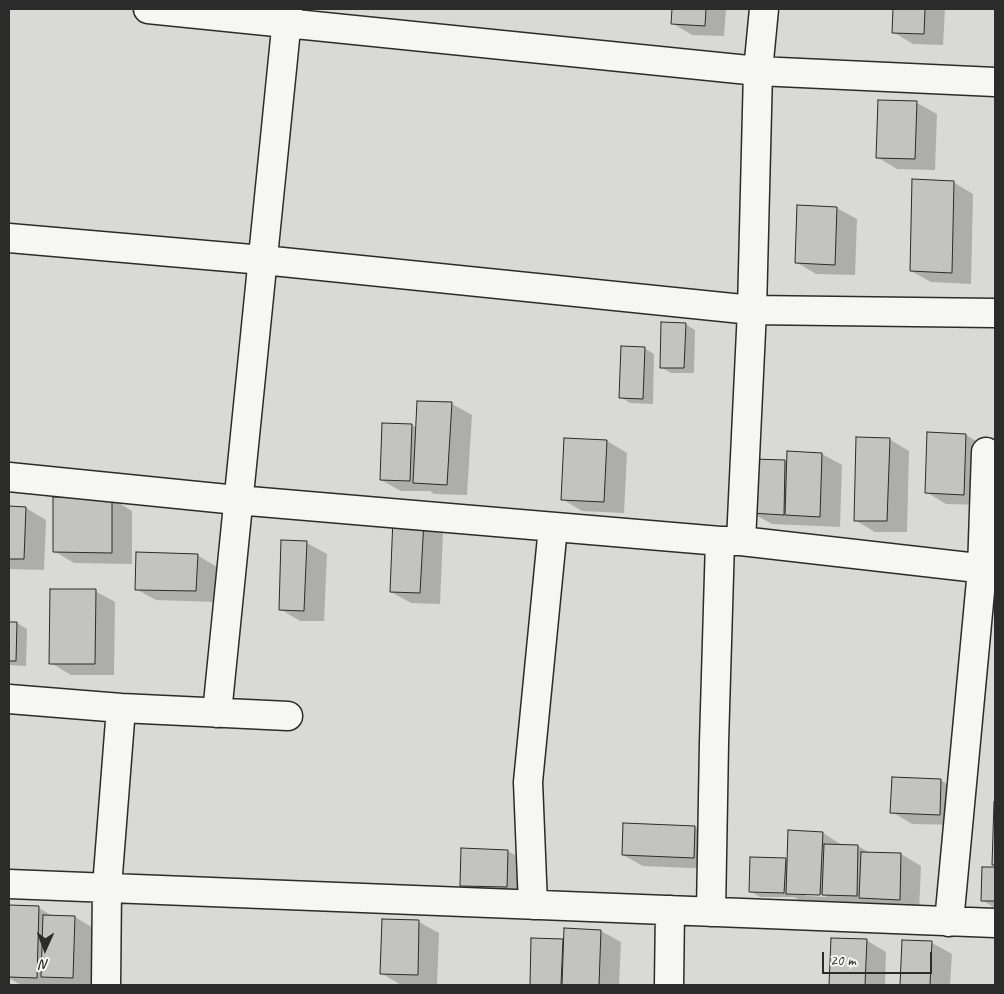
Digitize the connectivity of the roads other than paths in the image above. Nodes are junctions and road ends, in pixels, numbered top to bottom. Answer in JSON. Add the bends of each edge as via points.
{"nodes":[{"id":1,"x":148,"y":9,"type":"edge"},
{"id":2,"x":764,"y":9,"type":"edge"},
{"id":3,"x":287,"y":15,"type":"edge"},
{"id":4,"x":758,"y":71,"type":"junction"},
{"id":5,"x":995,"y":82,"type":"edge"},
{"id":6,"x":9,"y":238,"type":"edge"},
{"id":7,"x":263,"y":260,"type":"junction"},
{"id":8,"x":752,"y":310,"type":"junction"},
{"id":9,"x":995,"y":314,"type":"edge"},
{"id":10,"x":986,"y":452,"type":"dead end"},
{"id":11,"x":9,"y":476,"type":"edge"},
{"id":12,"x":237,"y":500,"type":"junction"},
{"id":13,"x":553,"y":527,"type":"junction"},
{"id":14,"x":730,"y":541,"type":"junction"},
{"id":15,"x":988,"y":570,"type":"edge"},
{"id":16,"x":9,"y":699,"type":"edge"},
{"id":17,"x":121,"y":708,"type":"junction"},
{"id":18,"x":217,"y":713,"type":"junction"},
{"id":19,"x":288,"y":716,"type":"dead end"},
{"id":20,"x":9,"y":884,"type":"edge"},
{"id":21,"x":107,"y":888,"type":"junction"},
{"id":22,"x":533,"y":905,"type":"junction"},
{"id":23,"x":670,"y":910,"type":"junction"},
{"id":24,"x":711,"y":912,"type":"junction"},
{"id":25,"x":949,"y":922,"type":"junction"},
{"id":26,"x":995,"y":924,"type":"edge"},
{"id":27,"x":106,"y":985,"type":"edge"},
{"id":28,"x":669,"y":985,"type":"edge"}],
"edges":[{"from":1,"to":3,"type":"street"},
{"from":2,"to":4,"type":"street"},
{"from":3,"to":4,"type":"street"},
{"from":3,"to":7,"type":"street"},
{"from":4,"to":5,"type":"street"},
{"from":4,"to":8,"type":"street"},
{"from":6,"to":7,"type":"street"},
{"from":7,"to":8,"type":"street"},
{"from":7,"to":12,"type":"street"},
{"from":8,"to":9,"type":"street"},
{"from":8,"to":14,"type":"street"},
{"from":10,"to":15,"type":"street"},
{"from":11,"to":12,"type":"street"},
{"from":12,"to":13,"type":"street"},
{"from":12,"to":18,"type":"street"},
{"from":13,"to":14,"type":"street"},
{"from":13,"to":22,"type":"street","via":[[528,782]]},
{"from":14,"to":15,"type":"street"},
{"from":14,"to":24,"type":"street","via":[[714,743]]},
{"from":15,"to":25,"type":"street"},
{"from":16,"to":17,"type":"street"},
{"from":17,"to":18,"type":"street"},
{"from":17,"to":21,"type":"street"},
{"from":18,"to":19,"type":"street"},
{"from":20,"to":21,"type":"street"},
{"from":21,"to":22,"type":"street"},
{"from":21,"to":27,"type":"street"},
{"from":22,"to":23,"type":"street"},
{"from":23,"to":24,"type":"street"},
{"from":23,"to":28,"type":"street"},
{"from":24,"to":25,"type":"street"},
{"from":25,"to":26,"type":"street"}]}
